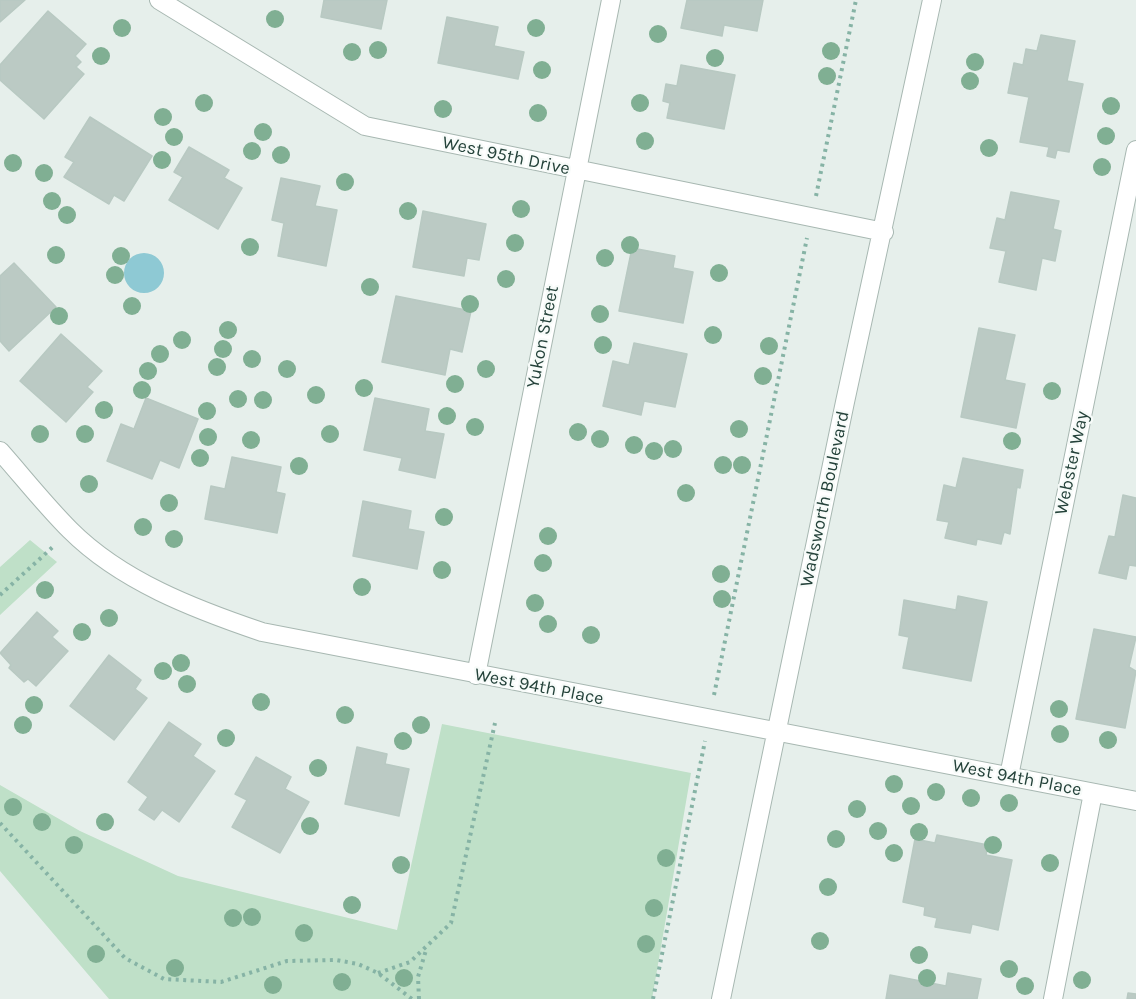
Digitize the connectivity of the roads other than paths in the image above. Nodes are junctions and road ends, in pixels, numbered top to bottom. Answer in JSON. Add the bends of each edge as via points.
{"nodes":[{"id":1,"x":159,"y":0,"type":"edge"},
{"id":2,"x":611,"y":0,"type":"edge"},
{"id":3,"x":932,"y":0,"type":"edge"},
{"id":4,"x":1136,"y":150,"type":"edge"},
{"id":5,"x":576,"y":171,"type":"junction"},
{"id":6,"x":884,"y":232,"type":"junction"},
{"id":7,"x":0,"y":451,"type":"edge"},
{"id":8,"x":476,"y":675,"type":"junction"},
{"id":9,"x":776,"y":734,"type":"junction"},
{"id":10,"x":1009,"y":776,"type":"junction"},
{"id":11,"x":1093,"y":793,"type":"junction"},
{"id":12,"x":1136,"y":801,"type":"edge"},
{"id":13,"x":721,"y":999,"type":"edge"},
{"id":14,"x":1053,"y":999,"type":"edge"}],
"edges":[{"from":1,"to":5,"type":"street","name":"West 95th Drive","via":[[365,126]]},
{"from":2,"to":5,"type":"street","name":"Yukon Street"},
{"from":3,"to":6,"type":"street","name":"Wadsworth Boulevard"},
{"from":4,"to":10,"type":"street","name":"Webster Way"},
{"from":5,"to":6,"type":"street","name":"West 95th Drive"},
{"from":5,"to":8,"type":"street","name":"Yukon Street"},
{"from":6,"to":9,"type":"street","name":"Wadsworth Boulevard"},
{"from":7,"to":8,"type":"street","name":"West 94th Place","via":[[70,531],[151,587],[262,632]]},
{"from":8,"to":9,"type":"street","name":"West 94th Place"},
{"from":9,"to":10,"type":"street","name":"West 94th Place"},
{"from":9,"to":13,"type":"street","name":"Wadsworth Boulevard"},
{"from":10,"to":11,"type":"street","name":"West 94th Place"},
{"from":11,"to":12,"type":"street","name":"West 94th Place"},
{"from":11,"to":14,"type":"street"}]}
